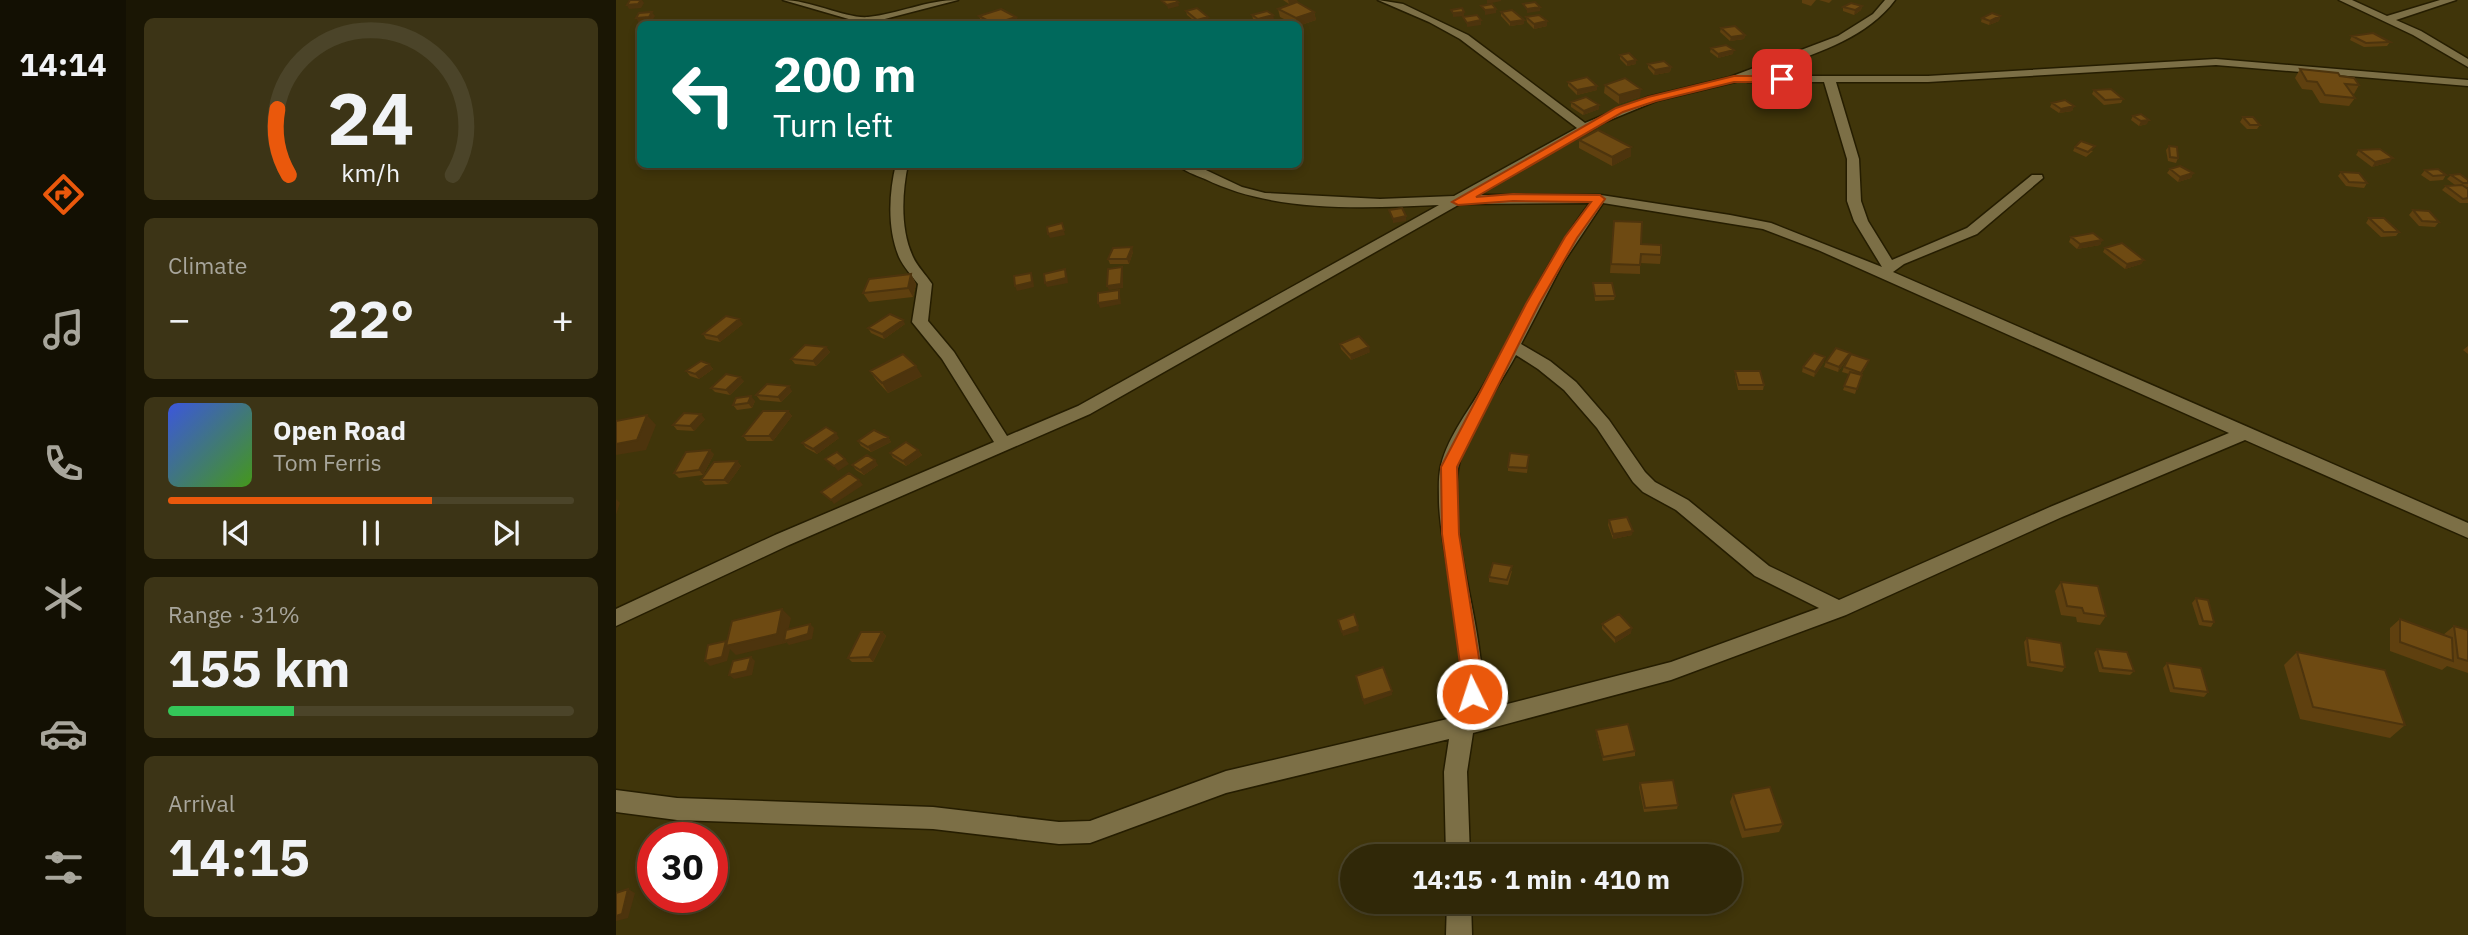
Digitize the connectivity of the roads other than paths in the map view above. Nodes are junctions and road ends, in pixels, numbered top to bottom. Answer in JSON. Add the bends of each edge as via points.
{"nodes":[{"id":1,"x":788,"y":0,"type":"edge"},
{"id":2,"x":953,"y":0,"type":"edge"},
{"id":3,"x":1384,"y":0,"type":"edge"},
{"id":4,"x":1891,"y":0,"type":"edge"},
{"id":5,"x":2344,"y":0,"type":"edge"},
{"id":6,"x":2451,"y":0,"type":"edge"},
{"id":7,"x":2387,"y":19,"type":"junction"},
{"id":8,"x":865,"y":21,"type":"joint"},
{"id":9,"x":2468,"y":64,"type":"edge"},
{"id":10,"x":1734,"y":79,"type":"junction"},
{"id":11,"x":1829,"y":79,"type":"junction"},
{"id":12,"x":2468,"y":83,"type":"edge"},
{"id":13,"x":1586,"y":128,"type":"junction"},
{"id":14,"x":901,"y":168,"type":"edge"},
{"id":15,"x":1190,"y":168,"type":"edge"},
{"id":16,"x":2037,"y":178,"type":"dead end"},
{"id":17,"x":1600,"y":199,"type":"junction"},
{"id":18,"x":1458,"y":202,"type":"junction"},
{"id":19,"x":1885,"y":270,"type":"junction"},
{"id":20,"x":1512,"y":346,"type":"junction"},
{"id":21,"x":2243,"y":434,"type":"junction"},
{"id":22,"x":1005,"y":446,"type":"junction"},
{"id":23,"x":2468,"y":531,"type":"edge"},
{"id":24,"x":1839,"y":609,"type":"junction"},
{"id":25,"x":616,"y":618,"type":"edge"},
{"id":26,"x":1467,"y":723,"type":"junction"},
{"id":27,"x":616,"y":801,"type":"edge"},
{"id":28,"x":1458,"y":844,"type":"edge"},
{"id":29,"x":1459,"y":914,"type":"edge"},
{"id":30,"x":1459,"y":935,"type":"edge"}],
"edges":[{"from":1,"to":8,"type":"street"},
{"from":2,"to":8,"type":"street"},
{"from":3,"to":13,"type":"street","via":[[1430,18],[1482,49],[1553,108]]},
{"from":4,"to":10,"type":"street","via":[[1877,16],[1842,38]]},
{"from":5,"to":7,"type":"street"},
{"from":6,"to":7,"type":"street"},
{"from":7,"to":9,"type":"street"},
{"from":10,"to":11,"type":"street"},
{"from":10,"to":13,"type":"street","via":[[1652,99]]},
{"from":11,"to":12,"type":"street","via":[[1928,79],[2216,62]]},
{"from":11,"to":19,"type":"street","via":[[1853,159],[1854,201]]},
{"from":13,"to":18,"type":"street"},
{"from":14,"to":22,"type":"street","via":[[896,204],[906,257],[925,284],[920,322],[948,356]]},
{"from":15,"to":18,"type":"street","via":[[1237,190],[1265,197]]},
{"from":16,"to":19,"type":"street","via":[[1972,232]]},
{"from":17,"to":18,"type":"street"},
{"from":17,"to":19,"type":"street","via":[[1766,226]]},
{"from":17,"to":20,"type":"street","via":[[1571,237]]},
{"from":18,"to":22,"type":"street","via":[[1118,392]]},
{"from":19,"to":21,"type":"street"},
{"from":20,"to":24,"type":"street","via":[[1570,386],[1649,487],[1682,505],[1762,571]]},
{"from":20,"to":26,"type":"street","via":[[1449,467],[1454,564],[1472,687]]},
{"from":21,"to":23,"type":"street"},
{"from":21,"to":24,"type":"street"},
{"from":22,"to":25,"type":"street","via":[[782,540]]},
{"from":24,"to":26,"type":"street","via":[[1671,671]]},
{"from":26,"to":27,"type":"street","via":[[1388,746],[1226,782],[1107,828],[1079,833],[933,818],[677,809]]},
{"from":26,"to":28,"type":"street","via":[[1456,760]]},
{"from":29,"to":30,"type":"street"}]}
